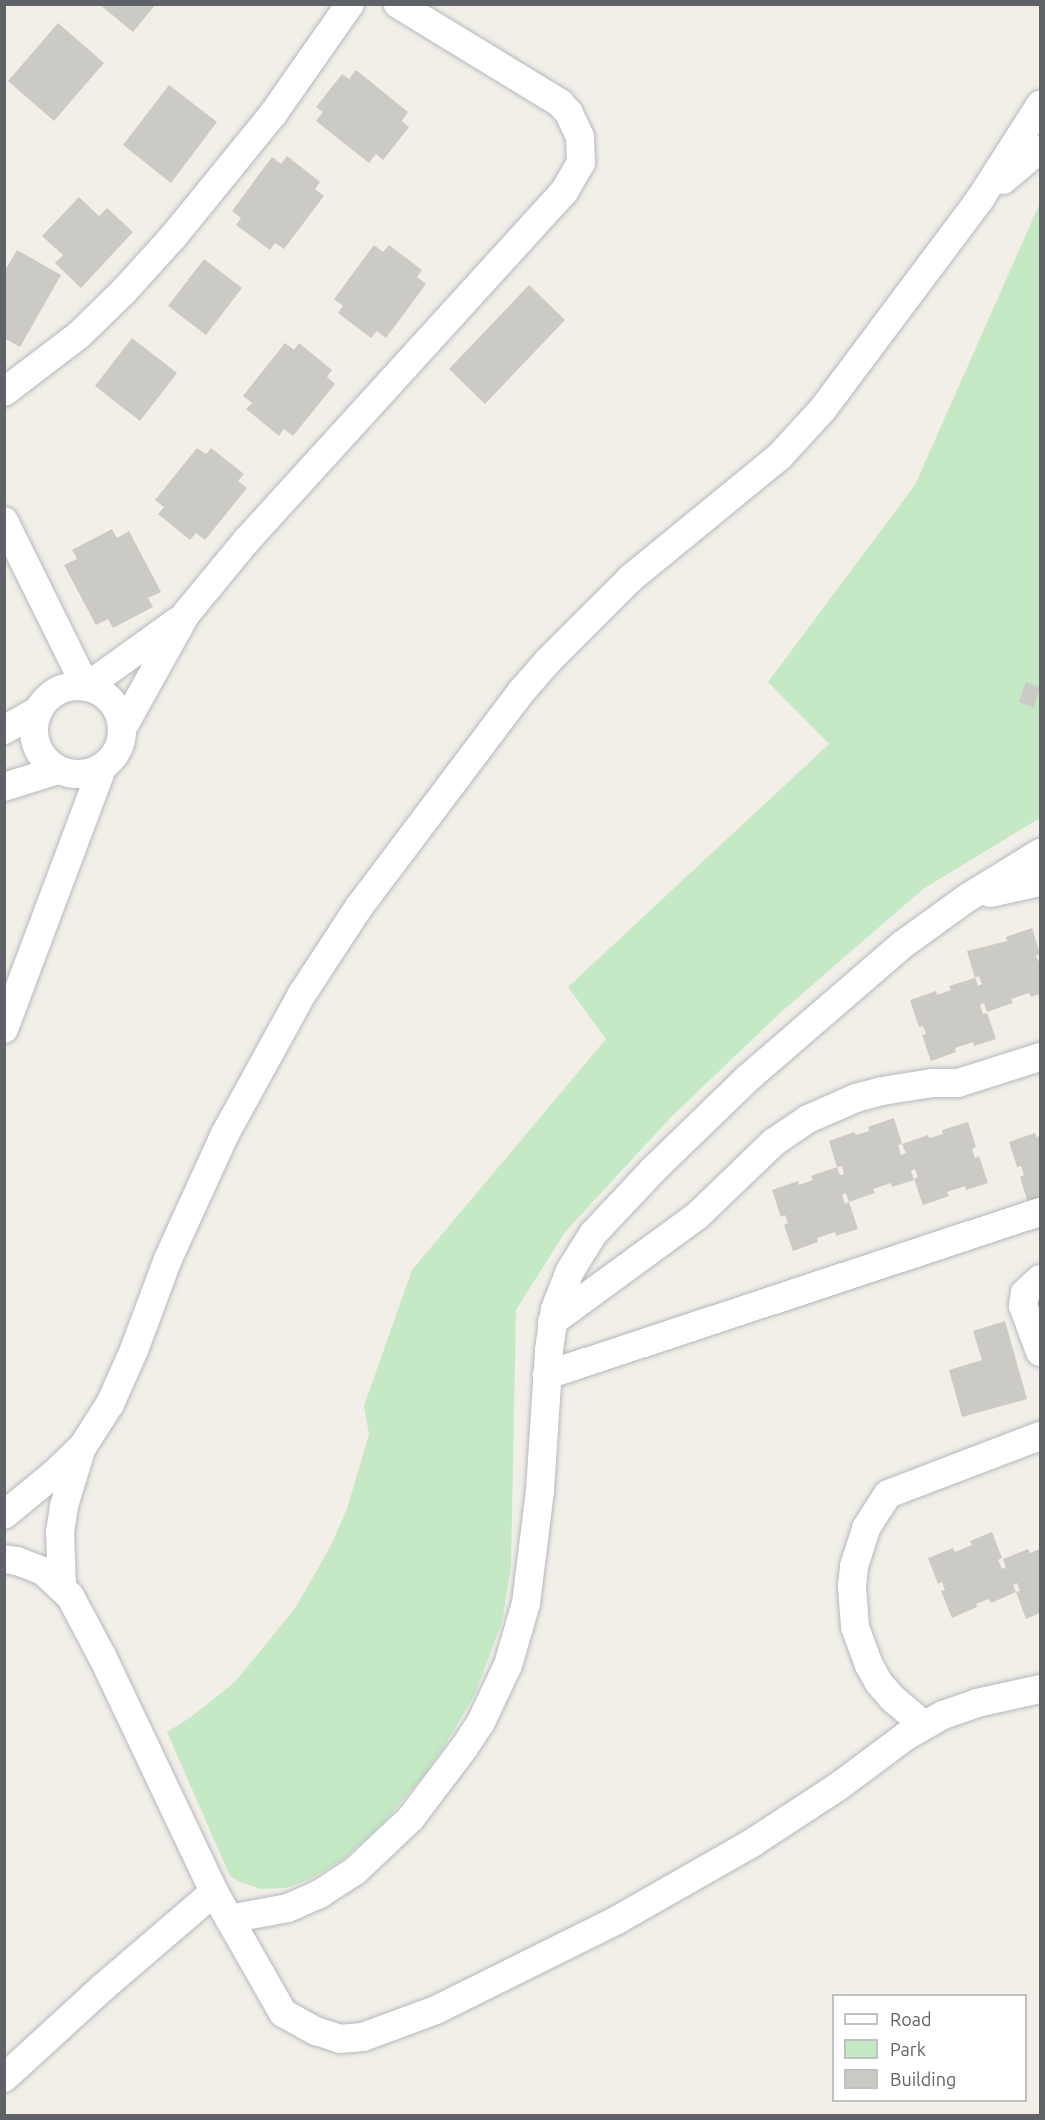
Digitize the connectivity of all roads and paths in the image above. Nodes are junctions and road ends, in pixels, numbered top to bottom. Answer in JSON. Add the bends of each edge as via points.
{"nodes":[{"id":1,"x":350,"y":4,"type":"edge"},
{"id":2,"x":398,"y":4,"type":"edge"},
{"id":3,"x":1041,"y":105,"type":"edge"},
{"id":4,"x":1041,"y":149,"type":"edge"},
{"id":5,"x":980,"y":199,"type":"junction"},
{"id":6,"x":7,"y":384,"type":"edge"},
{"id":7,"x":4,"y":521,"type":"edge"},
{"id":8,"x":186,"y":614,"type":"junction"},
{"id":9,"x":86,"y":687,"type":"junction"},
{"id":10,"x":39,"y":710,"type":"junction"},
{"id":11,"x":122,"y":729,"type":"junction"},
{"id":12,"x":4,"y":730,"type":"edge"},
{"id":13,"x":102,"y":768,"type":"junction"},
{"id":14,"x":58,"y":770,"type":"junction"},
{"id":15,"x":4,"y":787,"type":"edge"},
{"id":16,"x":1041,"y":853,"type":"edge"},
{"id":17,"x":1041,"y":882,"type":"edge"},
{"id":18,"x":967,"y":898,"type":"junction"},
{"id":19,"x":4,"y":1029,"type":"edge"},
{"id":20,"x":1041,"y":1057,"type":"edge"},
{"id":21,"x":1041,"y":1212,"type":"edge"},
{"id":22,"x":1041,"y":1279,"type":"edge"},
{"id":23,"x":552,"y":1322,"type":"junction"},
{"id":24,"x":1041,"y":1352,"type":"edge"},
{"id":25,"x":547,"y":1375,"type":"junction"},
{"id":26,"x":1041,"y":1436,"type":"edge"},
{"id":27,"x":83,"y":1446,"type":"junction"},
{"id":28,"x":4,"y":1515,"type":"edge"},
{"id":29,"x":4,"y":1559,"type":"edge"},
{"id":30,"x":62,"y":1586,"type":"junction"},
{"id":31,"x":1041,"y":1689,"type":"edge"},
{"id":32,"x":924,"y":1725,"type":"junction"},
{"id":33,"x":214,"y":1892,"type":"junction"},
{"id":34,"x":229,"y":1919,"type":"junction"},
{"id":35,"x":4,"y":2079,"type":"edge"}],
"edges":[{"from":1,"to":6,"type":"street","via":[[273,114],[167,244],[80,335]]},
{"from":2,"to":8,"type":"street","via":[[560,103],[578,130],[581,163],[564,192],[248,540]]},
{"from":3,"to":5,"type":"street"},
{"from":4,"to":5,"type":"street"},
{"from":5,"to":27,"type":"street","via":[[872,347],[806,429],[750,483],[631,579],[548,661],[359,908],[302,994],[225,1134],[168,1260],[123,1377]]},
{"from":7,"to":9,"type":"street"},
{"from":8,"to":9,"type":"street"},
{"from":8,"to":11,"type":"street"},
{"from":9,"to":10,"type":"street","via":[[59,690]]},
{"from":9,"to":11,"type":"street","via":[[111,701]]},
{"from":10,"to":12,"type":"street"},
{"from":10,"to":14,"type":"street","via":[[34,737],[47,762]]},
{"from":11,"to":13,"type":"street","via":[[116,751]]},
{"from":13,"to":14,"type":"street","via":[[73,774]]},
{"from":13,"to":19,"type":"street"},
{"from":14,"to":15,"type":"street"},
{"from":16,"to":18,"type":"street"},
{"from":17,"to":18,"type":"street"},
{"from":18,"to":23,"type":"street","via":[[902,945],[798,1034],[653,1170],[580,1252]]},
{"from":20,"to":23,"type":"street","via":[[958,1083],[882,1091],[808,1119],[774,1142],[697,1216]]},
{"from":21,"to":25,"type":"street"},
{"from":22,"to":24,"type":"street","via":[[1029,1287],[1023,1306]]},
{"from":23,"to":25,"type":"street"},
{"from":25,"to":34,"type":"street","via":[[540,1491],[526,1604],[508,1665],[481,1722],[411,1818],[355,1871],[288,1908]]},
{"from":26,"to":32,"type":"street","via":[[888,1494],[866,1528],[854,1566],[855,1627],[879,1683]]},
{"from":27,"to":28,"type":"street"},
{"from":27,"to":30,"type":"street","via":[[64,1506],[60,1533]]},
{"from":29,"to":30,"type":"street","via":[[32,1565]]},
{"from":30,"to":33,"type":"street","via":[[103,1658]]},
{"from":31,"to":32,"type":"street","via":[[977,1703]]},
{"from":32,"to":34,"type":"street","via":[[796,1815],[687,1882],[456,2000],[363,2037],[328,2036],[283,2013]]},
{"from":33,"to":34,"type":"street"},
{"from":33,"to":35,"type":"street","via":[[100,1989]]}]}
